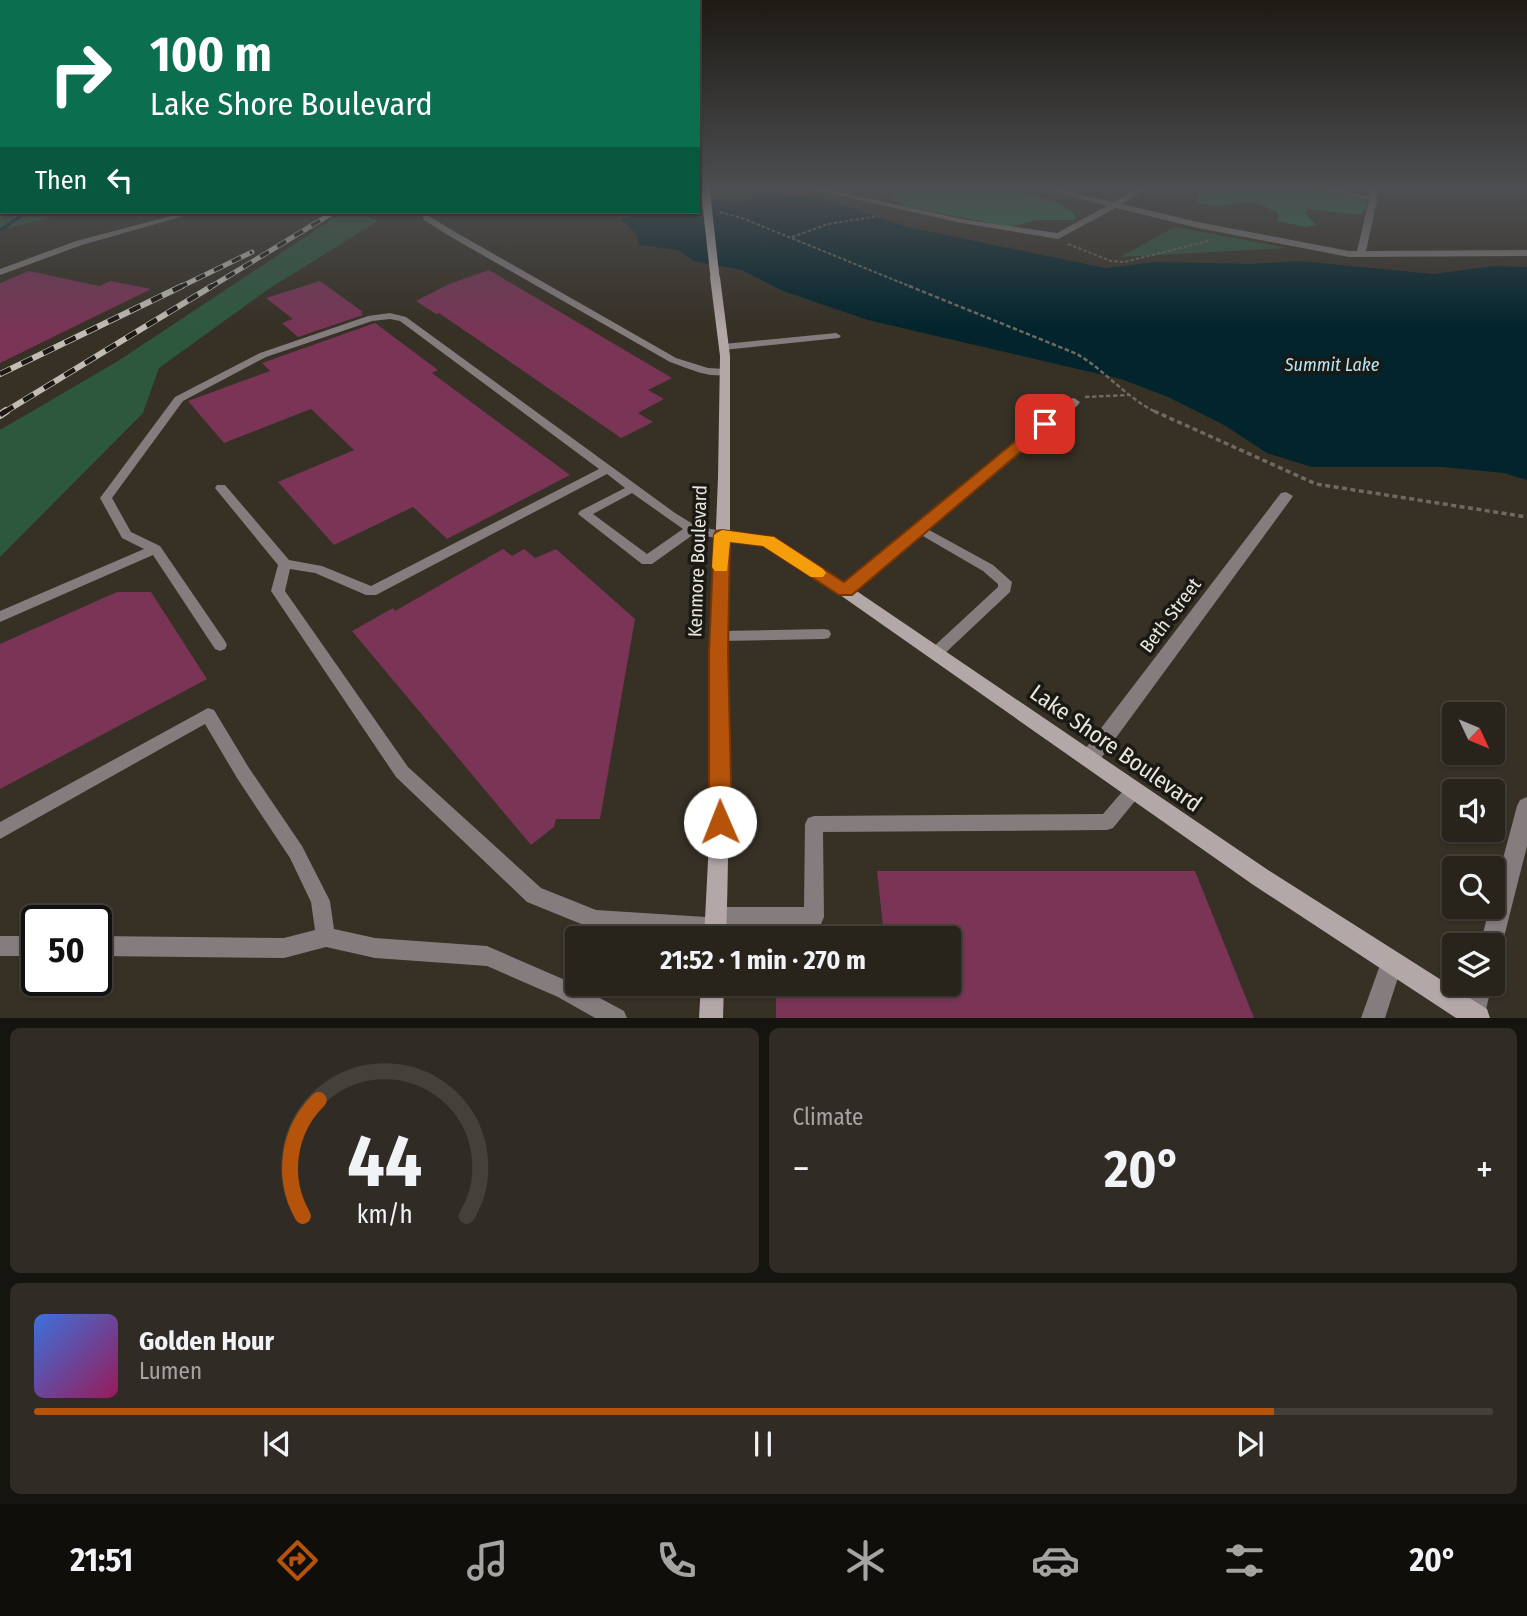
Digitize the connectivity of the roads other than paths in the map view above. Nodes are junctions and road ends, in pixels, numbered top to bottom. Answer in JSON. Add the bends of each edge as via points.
{"nodes":[{"id":1,"x":111,"y":235,"type":"edge"},
{"id":2,"x":453,"y":235,"type":"edge"},
{"id":3,"x":710,"y":235,"type":"edge"},
{"id":4,"x":1245,"y":235,"type":"edge"},
{"id":5,"x":1365,"y":235,"type":"edge"},
{"id":6,"x":1527,"y":253,"type":"edge"},
{"id":7,"x":1361,"y":254,"type":"junction"},
{"id":8,"x":0,"y":272,"type":"edge"},
{"id":9,"x":836,"y":336,"type":"dead end"},
{"id":10,"x":724,"y":347,"type":"junction"},
{"id":11,"x":725,"y":372,"type":"junction"},
{"id":12,"x":1074,"y":402,"type":"road end"},
{"id":13,"x":608,"y":469,"type":"junction"},
{"id":14,"x":221,"y":488,"type":"dead end"},
{"id":15,"x":633,"y":488,"type":"junction"},
{"id":16,"x":1286,"y":496,"type":"dead end"},
{"id":17,"x":692,"y":529,"type":"junction"},
{"id":18,"x":920,"y":529,"type":"junction"},
{"id":19,"x":722,"y":535,"type":"junction"},
{"id":20,"x":155,"y":549,"type":"junction"},
{"id":21,"x":285,"y":564,"type":"junction"},
{"id":22,"x":845,"y":591,"type":"junction"},
{"id":23,"x":0,"y":617,"type":"edge"},
{"id":24,"x":824,"y":634,"type":"dead end"},
{"id":25,"x":719,"y":636,"type":"junction"},
{"id":26,"x":220,"y":645,"type":"dead end"},
{"id":27,"x":936,"y":653,"type":"junction"},
{"id":28,"x":1089,"y":759,"type":"junction"},
{"id":29,"x":1134,"y":790,"type":"junction"},
{"id":30,"x":1527,"y":806,"type":"edge"},
{"id":31,"x":0,"y":831,"type":"edge"},
{"id":32,"x":685,"y":926,"type":"edge"},
{"id":33,"x":715,"y":926,"type":"edge"},
{"id":34,"x":733,"y":926,"type":"edge"},
{"id":35,"x":1494,"y":933,"type":"edge"},
{"id":36,"x":326,"y":937,"type":"junction"},
{"id":37,"x":0,"y":946,"type":"edge"},
{"id":38,"x":21,"y":946,"type":"edge"},
{"id":39,"x":112,"y":946,"type":"edge"},
{"id":40,"x":1392,"y":962,"type":"junction"},
{"id":41,"x":712,"y":996,"type":"edge"},
{"id":42,"x":1479,"y":996,"type":"edge"},
{"id":43,"x":1475,"y":1016,"type":"edge"},
{"id":44,"x":617,"y":1017,"type":"edge"},
{"id":45,"x":711,"y":1017,"type":"edge"},
{"id":46,"x":1374,"y":1017,"type":"edge"}],
"edges":[{"from":1,"to":8,"type":"street"},
{"from":2,"to":11,"type":"lane","via":[[673,360]]},
{"from":3,"to":10,"type":"main road","name":"Kenmore Boulevard","bridge":true},
{"from":4,"to":7,"type":"street"},
{"from":5,"to":7,"type":"street"},
{"from":6,"to":7,"type":"street"},
{"from":9,"to":10,"type":"lane"},
{"from":10,"to":11,"type":"main road","name":"Kenmore Boulevard"},
{"from":11,"to":19,"type":"main road","name":"Kenmore Boulevard"},
{"from":12,"to":18,"type":"street"},
{"from":13,"to":15,"type":"lane"},
{"from":13,"to":20,"type":"lane","via":[[404,319],[371,318],[263,355],[179,399],[106,498],[126,535]]},
{"from":13,"to":21,"type":"lane","via":[[371,593],[317,569]]},
{"from":14,"to":21,"type":"lane"},
{"from":15,"to":17,"type":"lane"},
{"from":15,"to":17,"type":"lane","via":[[584,514],[647,561]]},
{"from":16,"to":28,"type":"street","name":"Beth Street"},
{"from":17,"to":19,"type":"lane"},
{"from":18,"to":22,"type":"street"},
{"from":18,"to":27,"type":"lane","via":[[988,568],[1004,582],[1005,589]]},
{"from":19,"to":22,"type":"main road","name":"Lake Shore Boulevard","via":[[768,541]]},
{"from":19,"to":25,"type":"main road","name":"Kenmore Boulevard"},
{"from":20,"to":23,"type":"lane"},
{"from":20,"to":26,"type":"lane"},
{"from":21,"to":32,"type":"lane","via":[[278,591],[402,772],[534,895],[596,920]]},
{"from":22,"to":27,"type":"main road","name":"Lake Shore Boulevard"},
{"from":24,"to":25,"type":"lane"},
{"from":25,"to":33,"type":"main road","name":"Kenmore Boulevard","via":[[720,822]]},
{"from":27,"to":28,"type":"main road","name":"Lake Shore Boulevard"},
{"from":28,"to":29,"type":"main road","name":"Lake Shore Boulevard"},
{"from":29,"to":34,"type":"lane","via":[[1107,822],[814,824],[814,917]]},
{"from":29,"to":40,"type":"main road","name":"Lake Shore Boulevard"},
{"from":30,"to":35,"type":"street"},
{"from":31,"to":36,"type":"lane","via":[[208,715],[296,852],[320,901]]},
{"from":36,"to":39,"type":"lane","via":[[284,948]]},
{"from":36,"to":44,"type":"lane","via":[[374,948],[487,956]]},
{"from":37,"to":38,"type":"lane"},
{"from":40,"to":43,"type":"main road","name":"Lake Shore Boulevard"},
{"from":40,"to":46,"type":"street"},
{"from":41,"to":45,"type":"main road"},
{"from":42,"to":43,"type":"street"}]}
